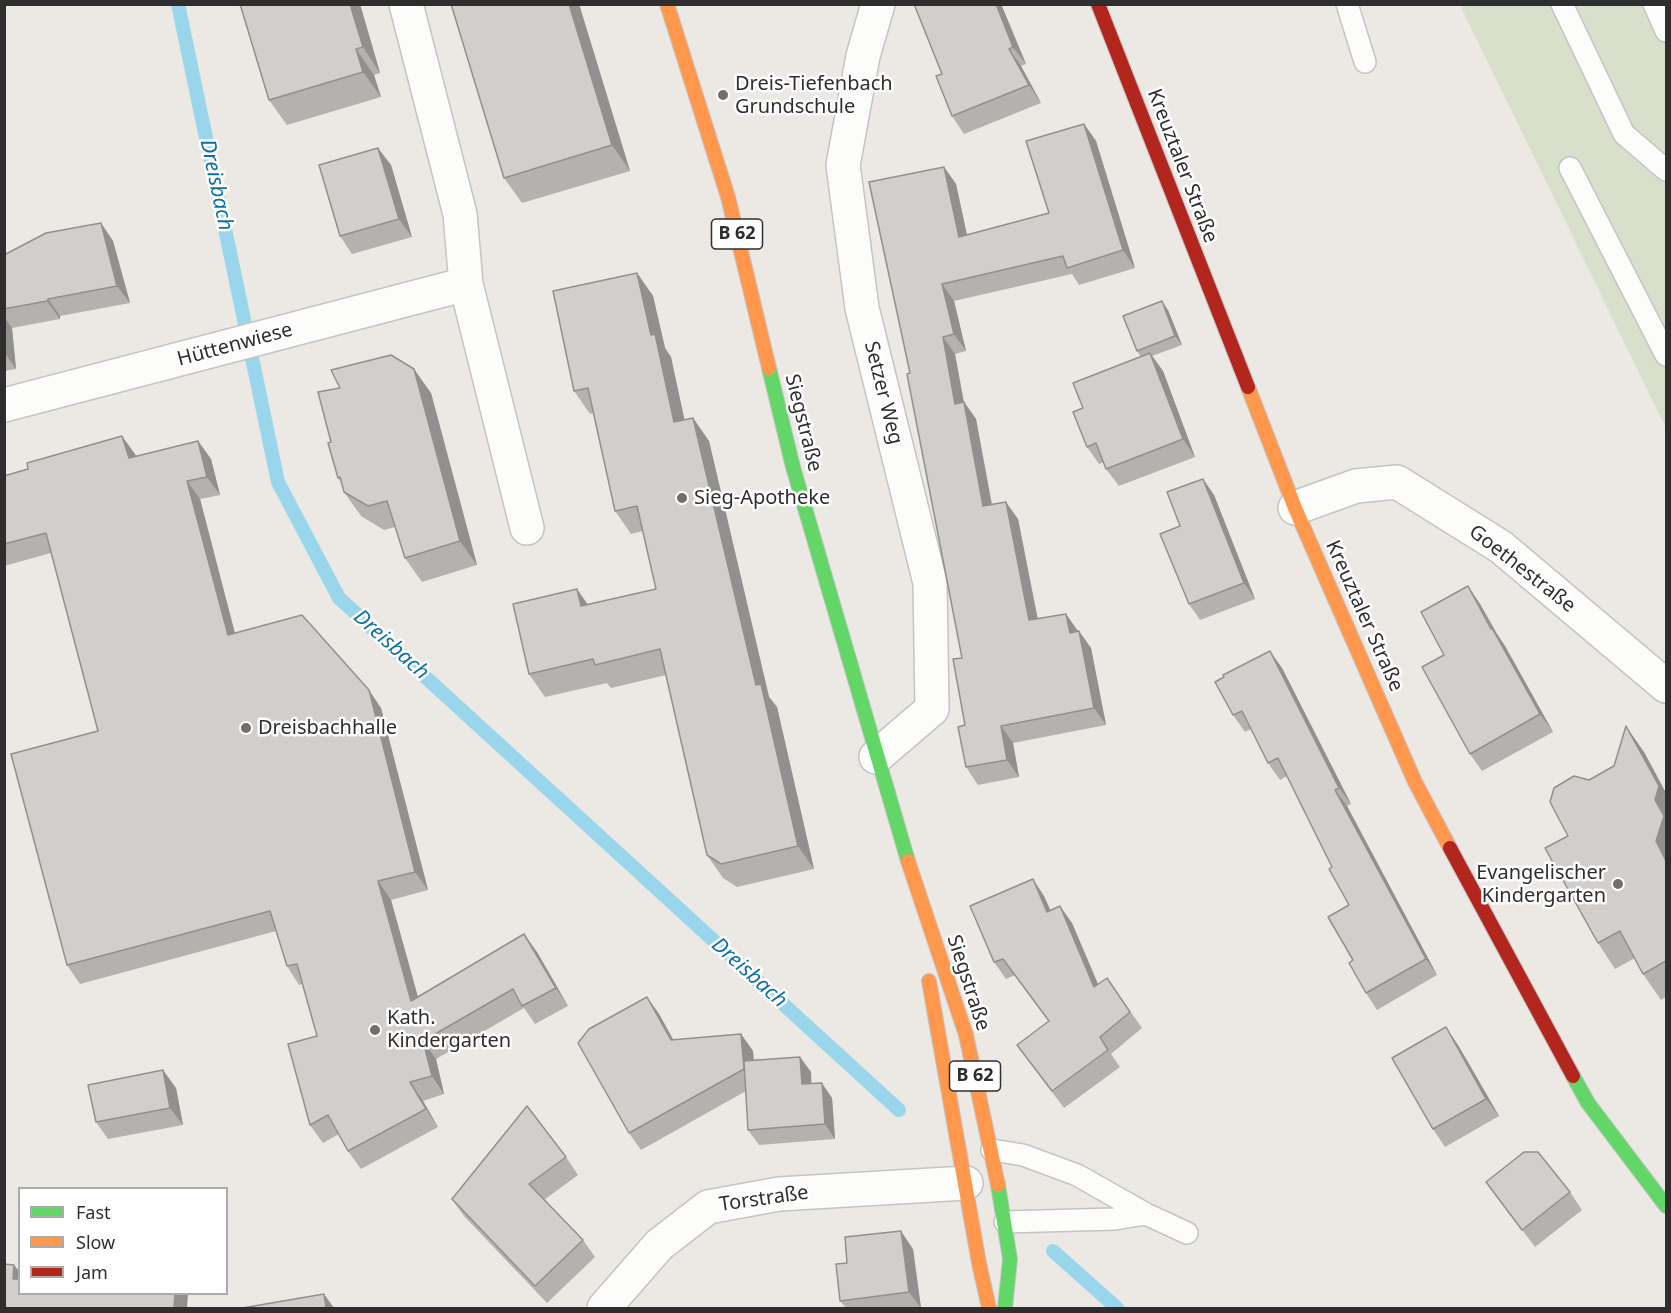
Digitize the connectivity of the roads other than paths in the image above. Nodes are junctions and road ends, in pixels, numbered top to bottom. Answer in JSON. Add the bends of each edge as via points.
{"nodes":[{"id":1,"x":406,"y":4,"type":"edge"},
{"id":2,"x":667,"y":4,"type":"edge"},
{"id":3,"x":878,"y":4,"type":"edge"},
{"id":4,"x":1098,"y":4,"type":"edge"},
{"id":5,"x":1347,"y":4,"type":"edge"},
{"id":6,"x":1562,"y":4,"type":"edge"},
{"id":7,"x":1654,"y":4,"type":"edge"},
{"id":8,"x":1666,"y":31,"type":"edge"},
{"id":9,"x":1365,"y":63,"type":"dead end"},
{"id":10,"x":1570,"y":168,"type":"dead end"},
{"id":11,"x":1666,"y":170,"type":"edge"},
{"id":12,"x":466,"y":284,"type":"junction"},
{"id":13,"x":1666,"y":355,"type":"edge"},
{"id":14,"x":4,"y":405,"type":"edge"},
{"id":15,"x":1295,"y":508,"type":"junction"},
{"id":16,"x":527,"y":528,"type":"dead end"},
{"id":17,"x":1666,"y":686,"type":"edge"},
{"id":18,"x":876,"y":757,"type":"junction"},
{"id":19,"x":904,"y":850,"type":"junction"},
{"id":20,"x":992,"y":1150,"type":"junction"},
{"id":21,"x":966,"y":1183,"type":"junction"},
{"id":22,"x":1666,"y":1206,"type":"edge"},
{"id":23,"x":1146,"y":1214,"type":"junction"},
{"id":24,"x":1005,"y":1222,"type":"junction"},
{"id":25,"x":1187,"y":1233,"type":"dead end"},
{"id":26,"x":604,"y":1308,"type":"edge"},
{"id":27,"x":989,"y":1308,"type":"edge"},
{"id":28,"x":1005,"y":1308,"type":"edge"}],
"edges":[{"from":1,"to":12,"type":"street","via":[[460,214]]},
{"from":2,"to":18,"type":"main road","name":"Siegstraße","number":"B 62","via":[[728,197],[793,468]]},
{"from":3,"to":18,"type":"street","name":"Setzer Weg","via":[[863,56],[843,165],[862,308],[930,583],[932,709]]},
{"from":4,"to":15,"type":"main road","name":"Kreuztaler Straße"},
{"from":5,"to":9,"type":"lane"},
{"from":6,"to":11,"type":"lane","via":[[1624,134]]},
{"from":7,"to":8,"type":"lane"},
{"from":10,"to":13,"type":"lane"},
{"from":12,"to":14,"type":"street","name":"Hüttenwiese"},
{"from":12,"to":16,"type":"street"},
{"from":15,"to":17,"type":"street","name":"Goethestraße","via":[[1356,486],[1397,482],[1501,547]]},
{"from":15,"to":22,"type":"main road","name":"Kreuztaler Straße","via":[[1415,782],[1588,1103]]},
{"from":18,"to":19,"type":"main road","name":"Siegstraße","number":"B 62"},
{"from":19,"to":20,"type":"main road","name":"Siegstraße","number":"B 62","via":[[966,1035]]},
{"from":19,"to":21,"type":"main road","name":"Siegstraße","number":"B 62"},
{"from":20,"to":23,"type":"lane","via":[[1023,1155],[1077,1175]]},
{"from":20,"to":24,"type":"main road","name":"Siegstraße","number":"B 62"},
{"from":21,"to":26,"type":"street","name":"Torstraße","via":[[779,1194],[708,1207],[659,1245]]},
{"from":21,"to":27,"type":"main road","name":"Siegstraße","number":"B 62"},
{"from":23,"to":24,"type":"lane","via":[[1115,1219]]},
{"from":23,"to":25,"type":"lane"},
{"from":24,"to":28,"type":"main road","name":"Siegstraße","number":"B 62","via":[[1010,1259]]}]}
